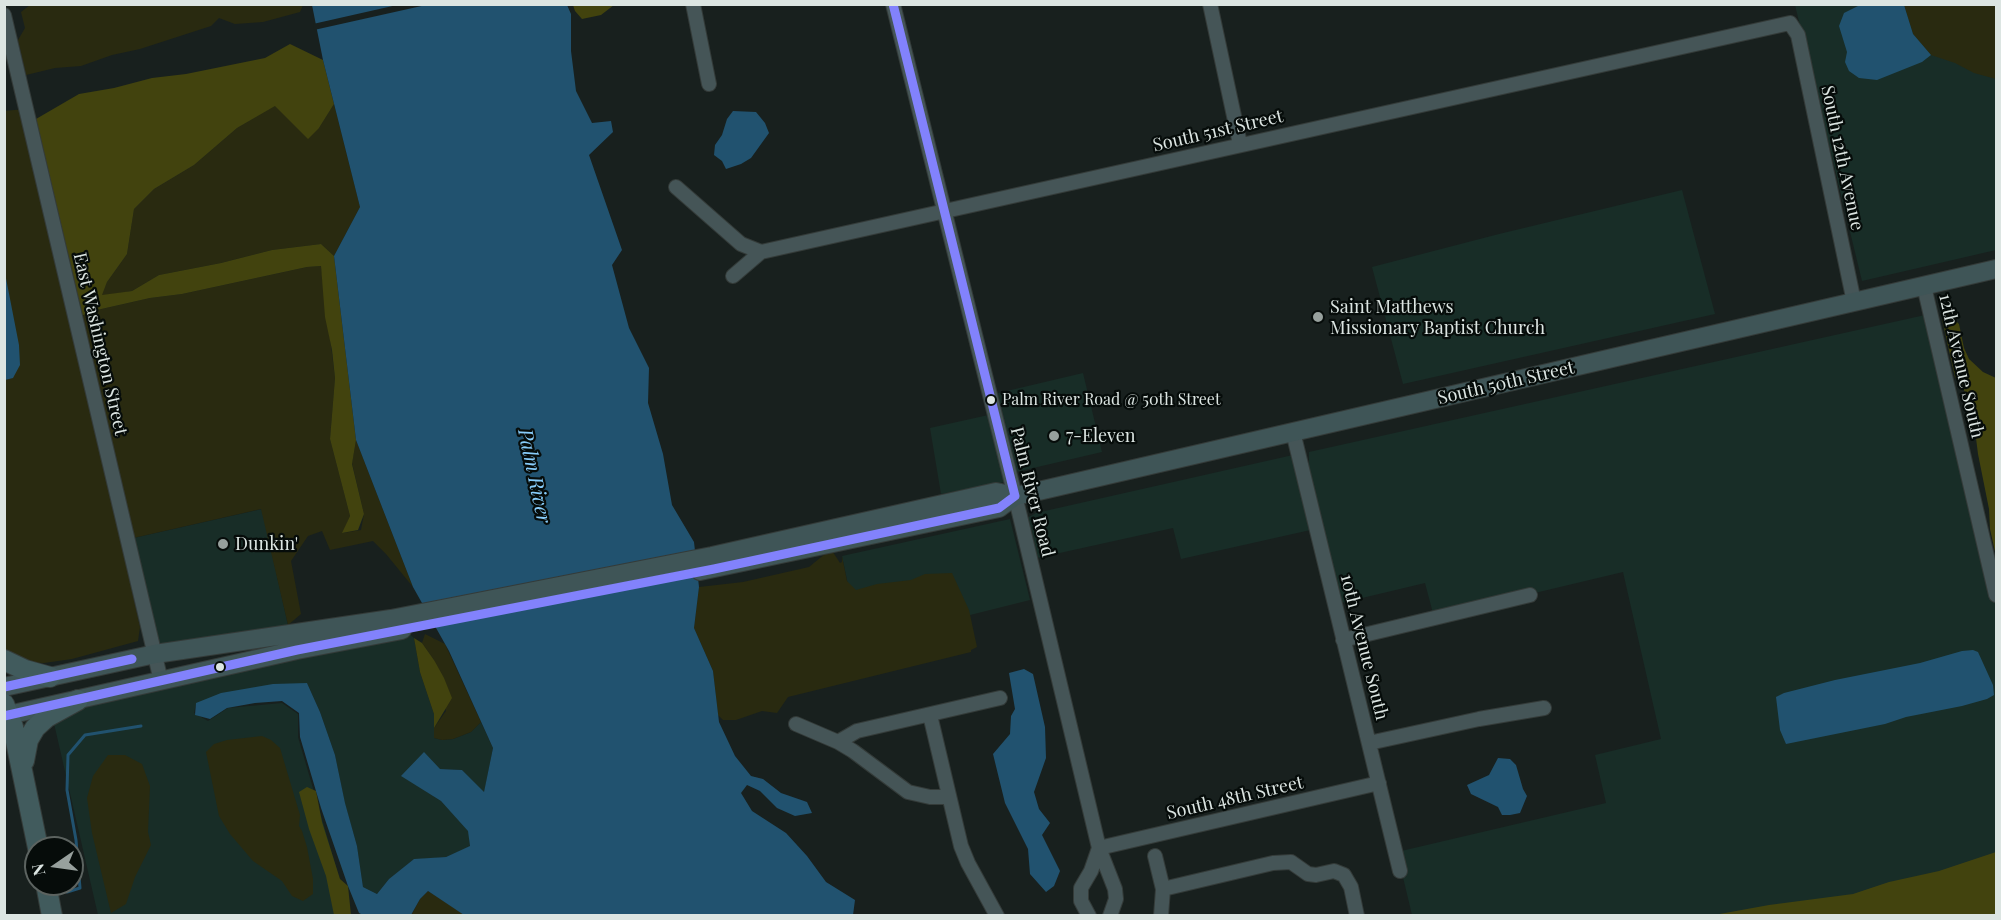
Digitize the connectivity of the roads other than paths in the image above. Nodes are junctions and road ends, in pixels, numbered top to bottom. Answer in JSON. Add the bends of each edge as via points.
{"nodes":[{"id":1,"x":693,"y":4,"type":"edge"},
{"id":2,"x":893,"y":4,"type":"edge"},
{"id":3,"x":1210,"y":4,"type":"edge"},
{"id":4,"x":4,"y":15,"type":"edge"},
{"id":5,"x":1790,"y":23,"type":"joint"},
{"id":6,"x":709,"y":84,"type":"dead end"},
{"id":7,"x":1240,"y":144,"type":"junction"},
{"id":8,"x":676,"y":187,"type":"dead end"},
{"id":9,"x":943,"y":211,"type":"junction"},
{"id":10,"x":761,"y":252,"type":"junction"},
{"id":11,"x":1996,"y":269,"type":"edge"},
{"id":12,"x":733,"y":276,"type":"dead end"},
{"id":13,"x":1924,"y":286,"type":"junction"},
{"id":14,"x":1854,"y":302,"type":"junction"},
{"id":15,"x":1293,"y":432,"type":"junction"},
{"id":16,"x":1014,"y":496,"type":"junction"},
{"id":17,"x":1530,"y":595,"type":"dead end"},
{"id":18,"x":1996,"y":595,"type":"edge"},
{"id":19,"x":392,"y":626,"type":"junction"},
{"id":20,"x":1343,"y":640,"type":"junction"},
{"id":21,"x":155,"y":654,"type":"junction"},
{"id":22,"x":4,"y":660,"type":"edge"},
{"id":23,"x":50,"y":676,"type":"junction"},
{"id":24,"x":161,"y":681,"type":"junction"},
{"id":25,"x":4,"y":687,"type":"edge"},
{"id":26,"x":1000,"y":698,"type":"dead end"},
{"id":27,"x":78,"y":700,"type":"junction"},
{"id":28,"x":1544,"y":708,"type":"dead end"},
{"id":29,"x":6,"y":712,"type":"edge"},
{"id":30,"x":930,"y":715,"type":"junction"},
{"id":31,"x":796,"y":724,"type":"dead end"},
{"id":32,"x":838,"y":742,"type":"junction"},
{"id":33,"x":1369,"y":743,"type":"junction"},
{"id":34,"x":24,"y":776,"type":"junction"},
{"id":35,"x":1379,"y":783,"type":"junction"},
{"id":36,"x":949,"y":797,"type":"junction"},
{"id":37,"x":36,"y":836,"type":"edge"},
{"id":38,"x":1099,"y":848,"type":"junction"},
{"id":39,"x":1155,"y":856,"type":"dead end"},
{"id":40,"x":1400,"y":871,"type":"dead end"},
{"id":41,"x":1163,"y":889,"type":"junction"},
{"id":42,"x":48,"y":896,"type":"edge"},
{"id":43,"x":52,"y":915,"type":"edge"},
{"id":44,"x":997,"y":915,"type":"edge"},
{"id":45,"x":1089,"y":915,"type":"edge"},
{"id":46,"x":1110,"y":915,"type":"edge"},
{"id":47,"x":1161,"y":915,"type":"edge"},
{"id":48,"x":1357,"y":915,"type":"edge"}],
"edges":[{"from":1,"to":6,"type":"street"},
{"from":2,"to":9,"type":"street","name":"Palm River Road"},
{"from":3,"to":7,"type":"street"},
{"from":4,"to":21,"type":"street","name":"East Washington Street"},
{"from":5,"to":7,"type":"street","name":"South 51st Street"},
{"from":5,"to":14,"type":"street","name":"South 12th Avenue","via":[[1798,35]]},
{"from":7,"to":9,"type":"street","name":"South 51st Street"},
{"from":8,"to":10,"type":"street","via":[[741,244]]},
{"from":9,"to":10,"type":"street","name":"South 51st Street"},
{"from":9,"to":16,"type":"street","name":"Palm River Road"},
{"from":10,"to":12,"type":"street"},
{"from":11,"to":13,"type":"main road","name":"South 50th Street"},
{"from":13,"to":14,"type":"main road","name":"South 50th Street"},
{"from":13,"to":18,"type":"street","name":"12th Avenue South"},
{"from":14,"to":15,"type":"main road","name":"South 50th Street"},
{"from":15,"to":16,"type":"main road","name":"South 50th Street"},
{"from":15,"to":20,"type":"street","name":"10th Avenue South"},
{"from":16,"to":19,"type":"main road","name":"South 50th Street","via":[[996,492],[713,562]]},
{"from":16,"to":38,"type":"street","name":"Palm River Road"},
{"from":17,"to":20,"type":"street"},
{"from":19,"to":21,"type":"main road","name":"South 50th Street"},
{"from":19,"to":24,"type":"main road","name":"South 50th Street"},
{"from":20,"to":33,"type":"street","name":"10th Avenue South"},
{"from":21,"to":23,"type":"main road","name":"South 50th Street"},
{"from":21,"to":24,"type":"street","name":"East Washington Street"},
{"from":22,"to":23,"type":"highway"},
{"from":23,"to":25,"type":"main road","name":"South 50th Street"},
{"from":24,"to":27,"type":"main road","name":"South 50th Street"},
{"from":26,"to":30,"type":"street"},
{"from":27,"to":29,"type":"main road","name":"South 50th Street"},
{"from":27,"to":34,"type":"highway","via":[[47,717],[31,734]]},
{"from":28,"to":33,"type":"street"},
{"from":29,"to":34,"type":"highway"},
{"from":30,"to":32,"type":"street","via":[[857,731]]},
{"from":30,"to":36,"type":"street"},
{"from":31,"to":32,"type":"street"},
{"from":32,"to":36,"type":"street","via":[[908,792]]},
{"from":33,"to":35,"type":"street","name":"10th Avenue South"},
{"from":34,"to":37,"type":"highway"},
{"from":35,"to":38,"type":"street","name":"South 48th Street"},
{"from":35,"to":40,"type":"street","name":"10th Avenue South"},
{"from":36,"to":44,"type":"street","via":[[960,846]]},
{"from":38,"to":45,"type":"street","via":[[1081,888]]},
{"from":38,"to":46,"type":"street","name":"Palm River Road","via":[[1115,889]]},
{"from":39,"to":41,"type":"street"},
{"from":41,"to":47,"type":"street"},
{"from":41,"to":48,"type":"street","via":[[1291,862],[1308,874],[1334,871],[1344,875]]},
{"from":42,"to":43,"type":"highway"}]}
